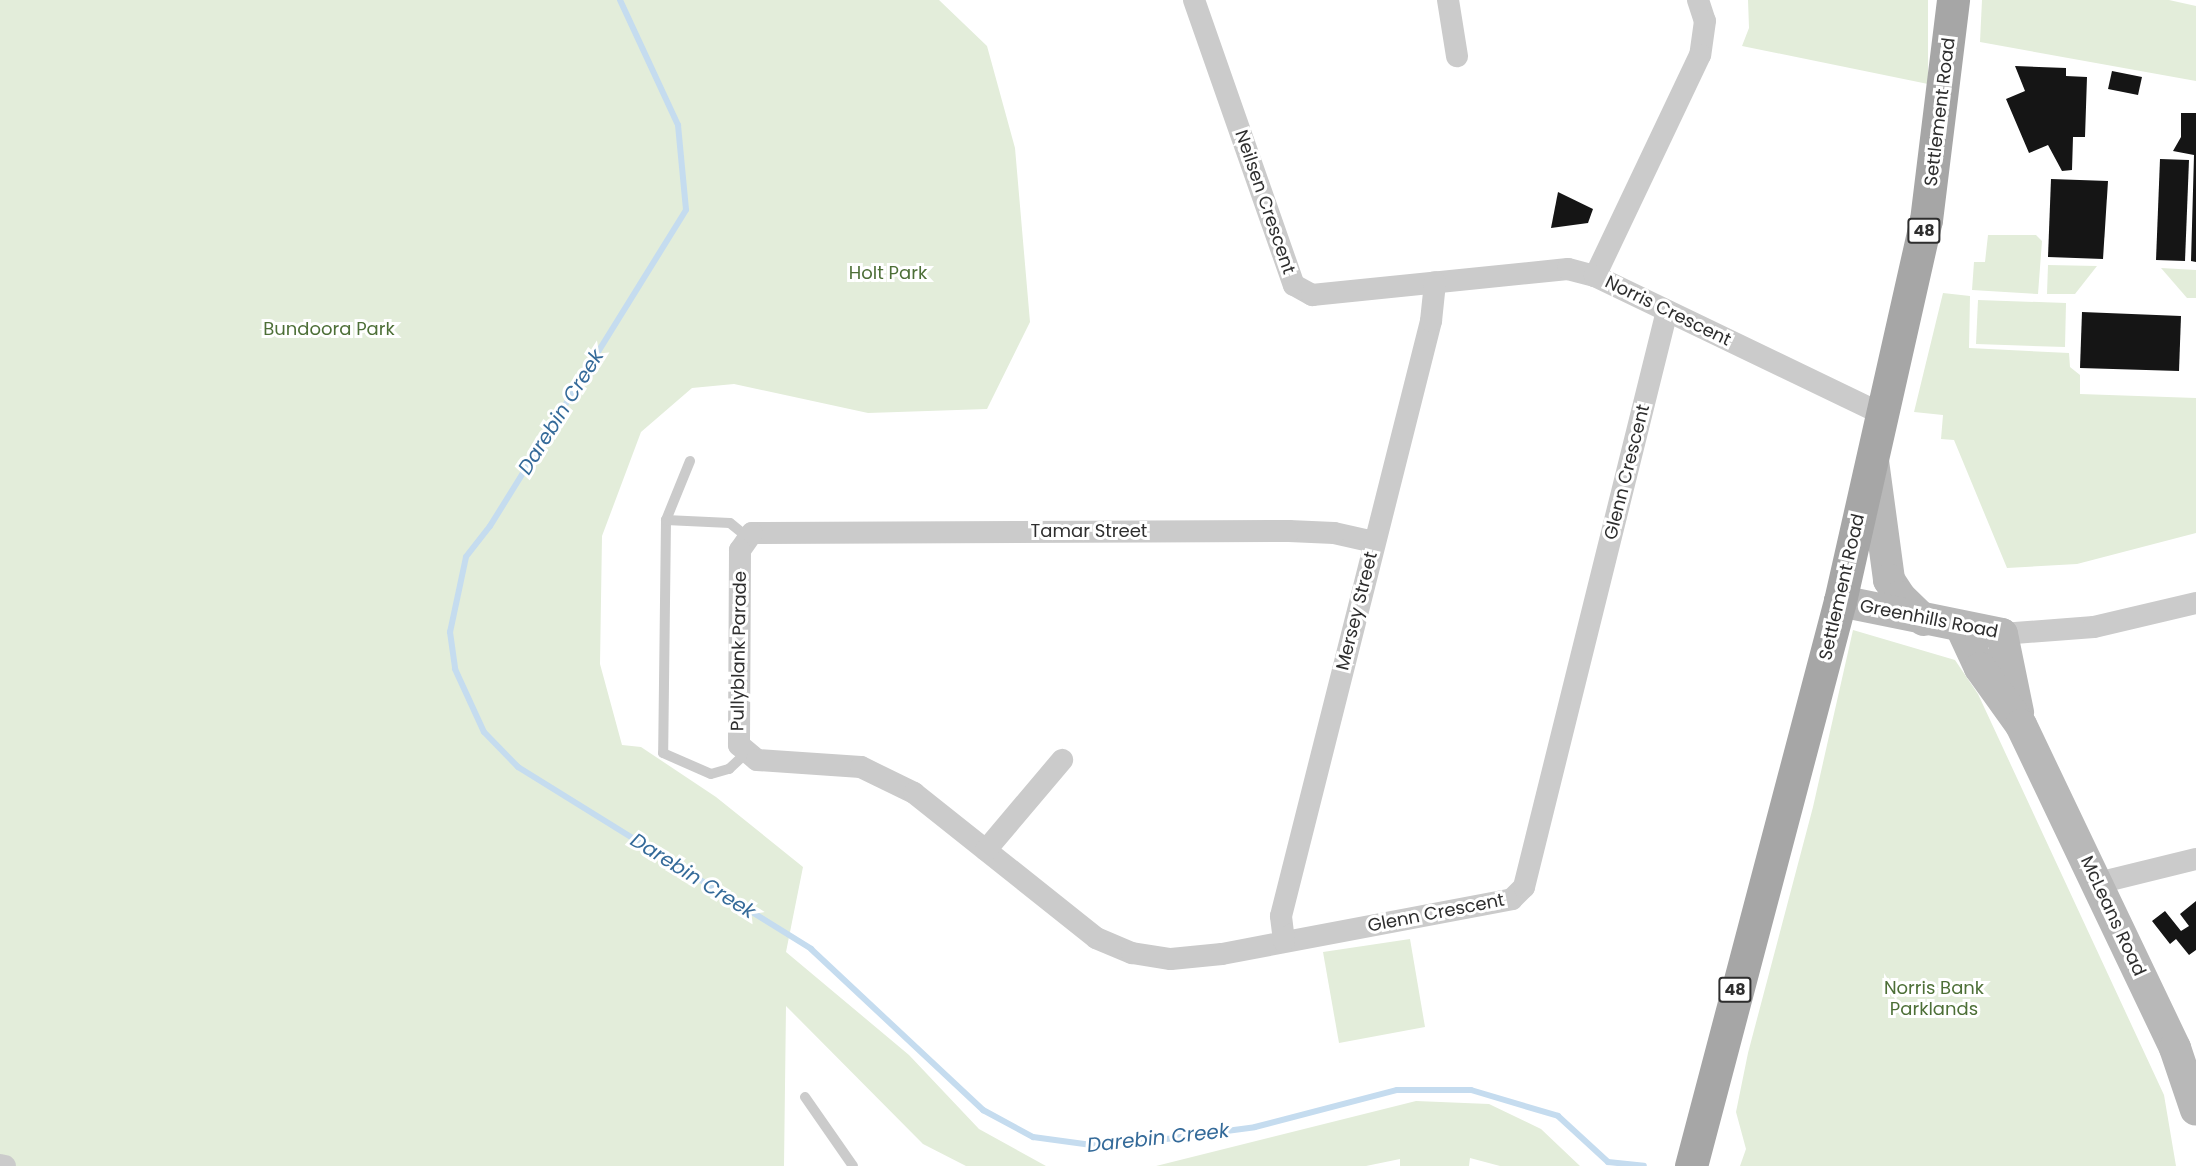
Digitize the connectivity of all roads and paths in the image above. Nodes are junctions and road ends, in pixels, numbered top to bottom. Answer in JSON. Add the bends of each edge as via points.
{"nodes":[{"id":1,"x":1194,"y":0,"type":"edge"},
{"id":2,"x":1448,"y":0,"type":"edge"},
{"id":3,"x":1698,"y":0,"type":"edge"},
{"id":4,"x":1953,"y":0,"type":"edge"},
{"id":5,"x":1457,"y":56,"type":"dead end"},
{"id":6,"x":1595,"y":276,"type":"junction"},
{"id":7,"x":1435,"y":282,"type":"junction"},
{"id":8,"x":1667,"y":312,"type":"junction"},
{"id":9,"x":1882,"y":414,"type":"junction"},
{"id":10,"x":1872,"y":458,"type":"junction"},
{"id":11,"x":690,"y":461,"type":"dead end"},
{"id":12,"x":666,"y":520,"type":"junction"},
{"id":13,"x":747,"y":537,"type":"junction"},
{"id":14,"x":1374,"y":542,"type":"junction"},
{"id":15,"x":1840,"y":601,"type":"junction"},
{"id":16,"x":2196,"y":603,"type":"edge"},
{"id":17,"x":1924,"y":620,"type":"junction"},
{"id":18,"x":1961,"y":627,"type":"junction"},
{"id":19,"x":2002,"y":634,"type":"junction"},
{"id":20,"x":2021,"y":725,"type":"junction"},
{"id":21,"x":745,"y":754,"type":"junction"},
{"id":22,"x":1062,"y":760,"type":"dead end"},
{"id":23,"x":813,"y":761,"type":"joint"},
{"id":24,"x":986,"y":850,"type":"junction"},
{"id":25,"x":2196,"y":859,"type":"edge"},
{"id":26,"x":2098,"y":883,"type":"junction"},
{"id":27,"x":1284,"y":941,"type":"junction"},
{"id":28,"x":805,"y":1097,"type":"dead end"},
{"id":29,"x":2196,"y":1110,"type":"edge"},
{"id":30,"x":1692,"y":1159,"type":"edge"},
{"id":31,"x":0,"y":1165,"type":"edge"},
{"id":32,"x":5,"y":1166,"type":"edge"},
{"id":33,"x":853,"y":1166,"type":"edge"}],
"edges":[{"from":1,"to":7,"type":"street","name":"Neilsen Crescent","via":[[1294,285],[1312,296]]},
{"from":2,"to":5,"type":"street"},
{"from":3,"to":6,"type":"street","name":"Norris Crescent","via":[[1705,21],[1700,55]]},
{"from":4,"to":9,"type":"main road","name":"Settlement Road","number":"48","via":[[1926,220]]},
{"from":6,"to":7,"type":"street","name":"Neilsen Crescent","via":[[1568,269]]},
{"from":6,"to":8,"type":"street","name":"Norris Crescent"},
{"from":7,"to":14,"type":"street","name":"Mersey Street","via":[[1431,321]]},
{"from":8,"to":9,"type":"street","name":"Norris Crescent"},
{"from":8,"to":27,"type":"street","name":"Glenn Crescent","via":[[1524,887],[1512,899]]},
{"from":9,"to":10,"type":"main road","name":"Settlement Road","number":"48"},
{"from":10,"to":15,"type":"main road","name":"Settlement Road","number":"48"},
{"from":10,"to":17,"type":"street","via":[[1889,580]]},
{"from":11,"to":12,"type":"lane"},
{"from":12,"to":13,"type":"lane","via":[[730,523]]},
{"from":12,"to":21,"type":"lane","via":[[663,753],[711,774],[729,770]]},
{"from":13,"to":14,"type":"street","name":"Tamar Street","via":[[804,530],[1289,531],[1334,533]]},
{"from":13,"to":21,"type":"street","name":"Pullyblank Parade","via":[[740,550],[736,733]]},
{"from":14,"to":27,"type":"street","name":"Mersey Street","via":[[1281,916]]},
{"from":15,"to":17,"type":"street","name":"Greenhills Road"},
{"from":15,"to":30,"type":"main road","name":"Settlement Road","number":"48"},
{"from":16,"to":19,"type":"street","name":"Greenhills Road","via":[[2094,627]]},
{"from":17,"to":18,"type":"street","name":"Greenhills Road"},
{"from":18,"to":19,"type":"street","name":"Greenhills Road"},
{"from":18,"to":20,"type":"street","name":"McLeans Road","via":[[1980,668]]},
{"from":19,"to":20,"type":"street","name":"McLeans Road"},
{"from":20,"to":26,"type":"street","name":"McLeans Road"},
{"from":21,"to":23,"type":"street","name":"Pullyblank Parade","via":[[757,760]]},
{"from":22,"to":24,"type":"street"},
{"from":23,"to":24,"type":"street","name":"Glenn Crescent","via":[[861,768],[914,793]]},
{"from":24,"to":27,"type":"street","name":"Glenn Crescent","via":[[1096,938],[1132,953],[1171,959]]},
{"from":25,"to":26,"type":"street"},
{"from":26,"to":29,"type":"street","name":"McLeans Road","via":[[2175,1048]]},
{"from":28,"to":33,"type":"lane"},
{"from":31,"to":32,"type":"street"}]}
